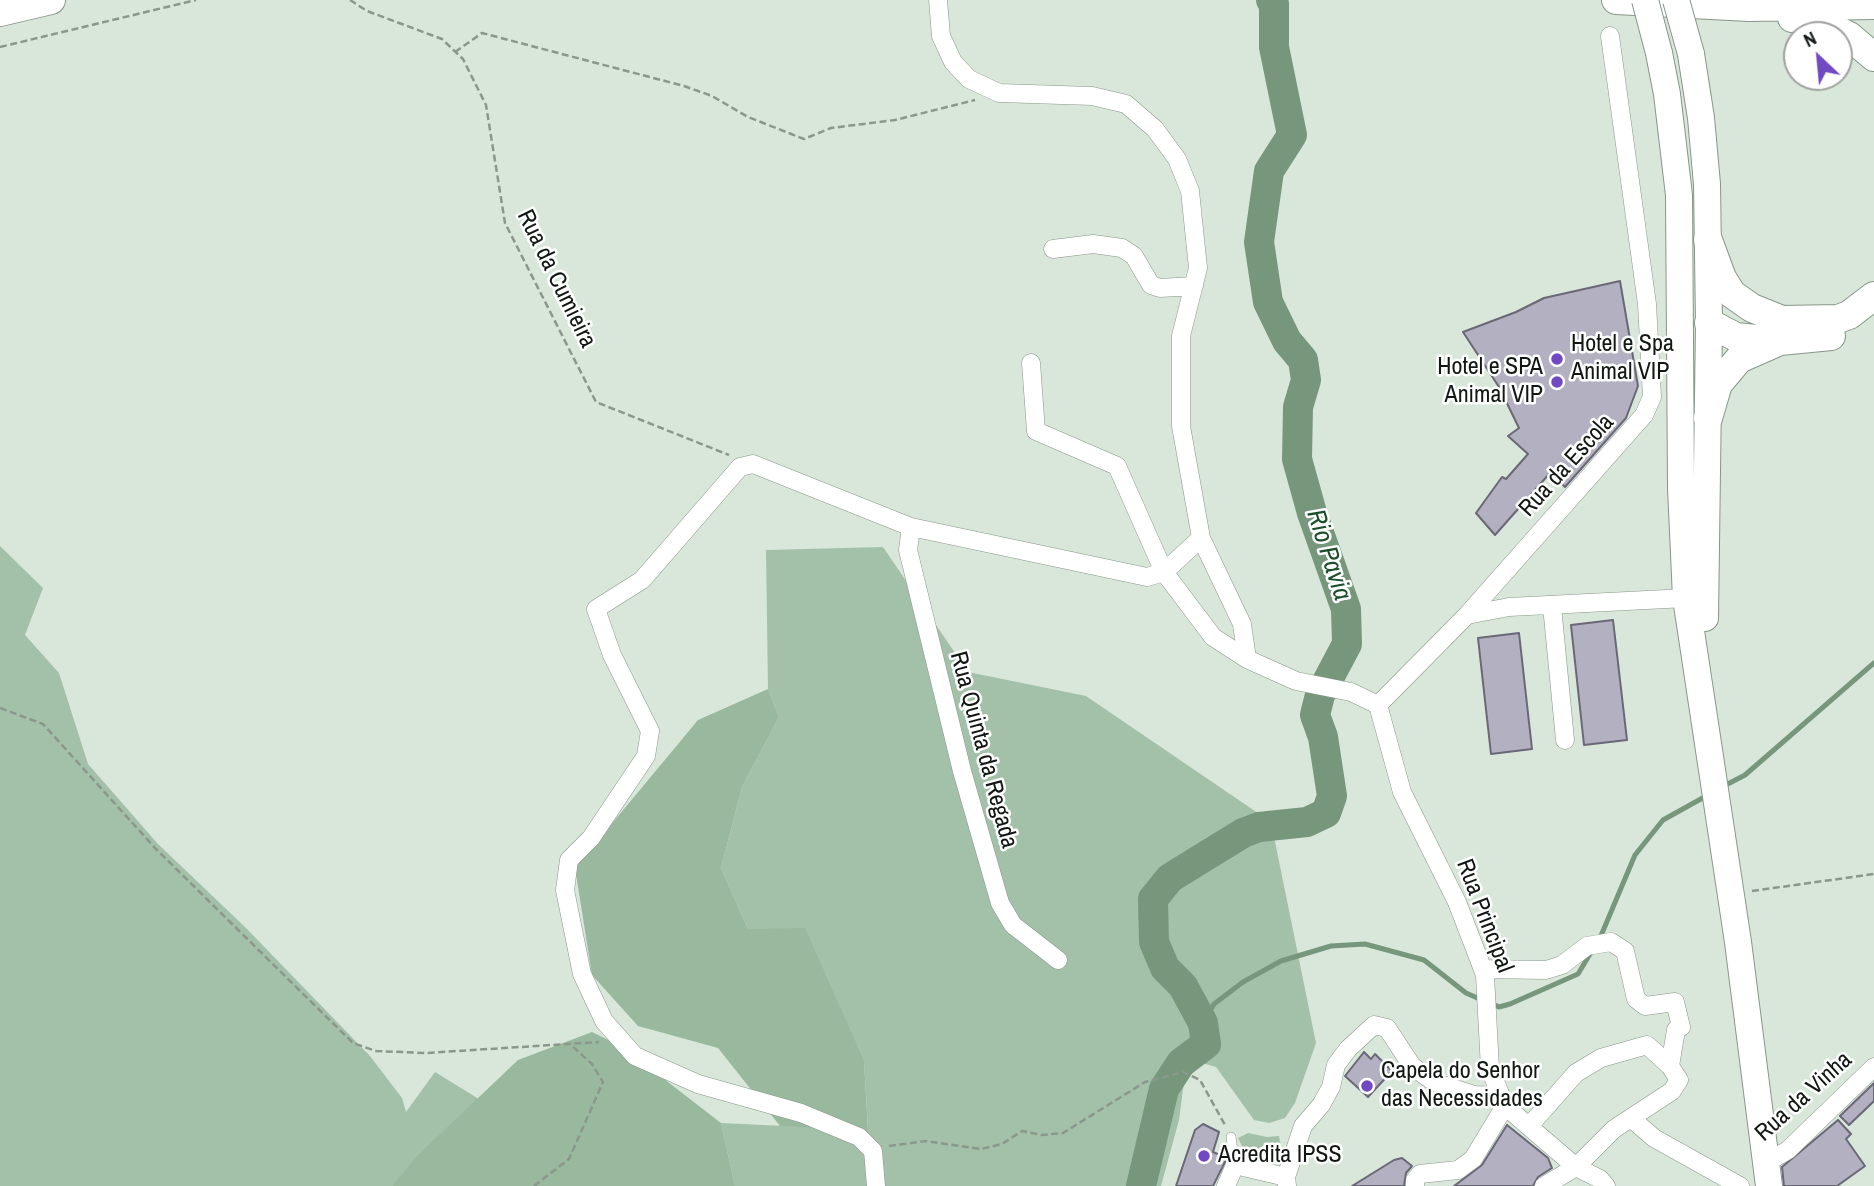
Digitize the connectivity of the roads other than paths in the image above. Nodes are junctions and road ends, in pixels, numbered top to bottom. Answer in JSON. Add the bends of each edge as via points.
{"nodes":[{"id":1,"x":51,"y":0,"type":"edge"},
{"id":2,"x":938,"y":0,"type":"edge"},
{"id":3,"x":1616,"y":0,"type":"edge"},
{"id":4,"x":1645,"y":0,"type":"edge"},
{"id":5,"x":1676,"y":0,"type":"edge"},
{"id":6,"x":1874,"y":5,"type":"edge"},
{"id":7,"x":1749,"y":7,"type":"junction"},
{"id":8,"x":0,"y":12,"type":"edge"},
{"id":9,"x":1610,"y":36,"type":"dead end"},
{"id":10,"x":1874,"y":57,"type":"edge"},
{"id":11,"x":1679,"y":195,"type":"junction"},
{"id":12,"x":1708,"y":240,"type":"junction"},
{"id":13,"x":1053,"y":249,"type":"dead end"},
{"id":14,"x":1194,"y":286,"type":"junction"},
{"id":15,"x":1874,"y":296,"type":"edge"},
{"id":16,"x":1874,"y":317,"type":"edge"},
{"id":17,"x":1709,"y":323,"type":"junction"},
{"id":18,"x":1781,"y":330,"type":"junction"},
{"id":19,"x":1031,"y":363,"type":"dead end"},
{"id":20,"x":1680,"y":366,"type":"junction"},
{"id":21,"x":1708,"y":418,"type":"junction"},
{"id":22,"x":911,"y":527,"type":"junction"},
{"id":23,"x":1200,"y":538,"type":"junction"},
{"id":24,"x":1694,"y":569,"type":"junction"},
{"id":25,"x":1164,"y":572,"type":"junction"},
{"id":26,"x":1650,"y":598,"type":"junction"},
{"id":27,"x":1686,"y":598,"type":"junction"},
{"id":28,"x":1552,"y":606,"type":"junction"},
{"id":29,"x":1467,"y":615,"type":"junction"},
{"id":30,"x":1692,"y":640,"type":"junction"},
{"id":31,"x":1247,"y":659,"type":"junction"},
{"id":32,"x":1706,"y":663,"type":"junction"},
{"id":33,"x":1378,"y":705,"type":"junction"},
{"id":34,"x":1707,"y":735,"type":"junction"},
{"id":35,"x":1564,"y":740,"type":"dead end"},
{"id":36,"x":1058,"y":960,"type":"dead end"},
{"id":37,"x":1483,"y":969,"type":"junction"},
{"id":38,"x":1670,"y":1066,"type":"junction"},
{"id":39,"x":1874,"y":1067,"type":"edge"},
{"id":40,"x":1503,"y":1101,"type":"junction"},
{"id":41,"x":1632,"y":1119,"type":"junction"},
{"id":42,"x":1531,"y":1125,"type":"junction"},
{"id":43,"x":1231,"y":1137,"type":"road end"},
{"id":44,"x":1236,"y":1165,"type":"junction"},
{"id":45,"x":1576,"y":1167,"type":"junction"},
{"id":46,"x":1767,"y":1174,"type":"edge"},
{"id":47,"x":1287,"y":1181,"type":"edge"},
{"id":48,"x":876,"y":1186,"type":"edge"},
{"id":49,"x":1226,"y":1186,"type":"edge"},
{"id":50,"x":1415,"y":1186,"type":"edge"},
{"id":51,"x":1544,"y":1186,"type":"edge"},
{"id":52,"x":1572,"y":1186,"type":"edge"},
{"id":53,"x":1606,"y":1186,"type":"edge"},
{"id":54,"x":1740,"y":1186,"type":"edge"}],
"edges":[{"from":1,"to":8,"type":"highway"},
{"from":2,"to":14,"type":"street","via":[[942,36],[953,62],[969,79],[999,93],[1115,101],[1126,104],[1155,129],[1177,159],[1190,191],[1198,268]]},
{"from":3,"to":7,"type":"highway"},
{"from":4,"to":11,"type":"main road","bridge":true,"via":[[1667,94]]},
{"from":5,"to":12,"type":"main road","bridge":true,"via":[[1691,54],[1705,152]]},
{"from":6,"to":7,"type":"highway"},
{"from":7,"to":10,"type":"highway","via":[[1825,24]]},
{"from":9,"to":29,"type":"street","name":"Rua da Escola","via":[[1647,304],[1652,397],[1644,415]]},
{"from":11,"to":17,"type":"main road","via":[[1691,222],[1695,303]]},
{"from":11,"to":20,"type":"main road"},
{"from":12,"to":17,"type":"main road"},
{"from":12,"to":18,"type":"highway","via":[[1732,294]]},
{"from":13,"to":14,"type":"street","via":[[1093,244],[1122,248],[1134,256],[1151,285]]},
{"from":14,"to":23,"type":"street","via":[[1181,336],[1181,426]]},
{"from":15,"to":18,"type":"highway","via":[[1838,320]]},
{"from":16,"to":18,"type":"highway","via":[[1836,335]]},
{"from":17,"to":18,"type":"highway","via":[[1730,318]]},
{"from":17,"to":20,"type":"main road","via":[[1693,334]]},
{"from":17,"to":21,"type":"main road"},
{"from":18,"to":21,"type":"highway","via":[[1731,366],[1718,384]]},
{"from":19,"to":25,"type":"street","via":[[1036,431],[1118,466]]},
{"from":20,"to":24,"type":"main road"},
{"from":21,"to":24,"type":"main road"},
{"from":22,"to":25,"type":"street","via":[[1147,577]]},
{"from":22,"to":36,"type":"street","name":"Rua Quinta da Regada","via":[[908,550],[997,893],[1013,925]]},
{"from":22,"to":48,"type":"street","via":[[753,464],[740,467],[642,580],[596,609],[612,655],[650,731],[646,756],[591,838],[569,860],[565,890],[582,974],[604,1021],[622,1043],[635,1055],[698,1084],[801,1113],[859,1137],[873,1151]]},
{"from":23,"to":25,"type":"street"},
{"from":23,"to":31,"type":"street","via":[[1242,624]]},
{"from":24,"to":26,"type":"street","via":[[1678,585]]},
{"from":24,"to":27,"type":"main road"},
{"from":24,"to":32,"type":"main road"},
{"from":25,"to":31,"type":"street","via":[[1213,637]]},
{"from":26,"to":27,"type":"street"},
{"from":26,"to":28,"type":"street"},
{"from":26,"to":30,"type":"street","via":[[1671,608]]},
{"from":27,"to":30,"type":"main road"},
{"from":27,"to":32,"type":"street","via":[[1695,607],[1698,646]]},
{"from":28,"to":29,"type":"street","via":[[1509,607]]},
{"from":28,"to":35,"type":"street"},
{"from":29,"to":33,"type":"street","name":"Rua da Escola"},
{"from":30,"to":34,"type":"main road"},
{"from":31,"to":33,"type":"street","via":[[1296,681],[1351,692]]},
{"from":32,"to":34,"type":"main road"},
{"from":33,"to":37,"type":"street","name":"Rua Principal","via":[[1402,792],[1457,902]]},
{"from":34,"to":46,"type":"main road"},
{"from":37,"to":38,"type":"street","via":[[1546,970],[1562,965],[1587,946],[1609,942],[1625,951],[1636,999],[1645,1006],[1675,1002],[1681,1027],[1676,1030]]},
{"from":37,"to":40,"type":"street","name":"Rua Principal","via":[[1490,1069]]},
{"from":38,"to":41,"type":"street","via":[[1678,1080],[1672,1091]]},
{"from":38,"to":42,"type":"street","via":[[1647,1045],[1601,1058],[1577,1073]]},
{"from":39,"to":46,"type":"street","name":"Rua da Vinha"},
{"from":40,"to":42,"type":"street"},
{"from":40,"to":47,"type":"street","via":[[1434,1082],[1412,1066],[1387,1028],[1374,1026],[1336,1065],[1331,1087],[1303,1126]]},
{"from":40,"to":50,"type":"street","via":[[1473,1159],[1458,1170],[1420,1174]]},
{"from":41,"to":45,"type":"street","via":[[1614,1129]]},
{"from":41,"to":54,"type":"street","via":[[1654,1138]]},
{"from":42,"to":45,"type":"street"},
{"from":43,"to":44,"type":"lane"},
{"from":44,"to":47,"type":"street"},
{"from":44,"to":49,"type":"street"},
{"from":45,"to":51,"type":"street"},
{"from":45,"to":52,"type":"street"},
{"from":45,"to":53,"type":"street"}]}
